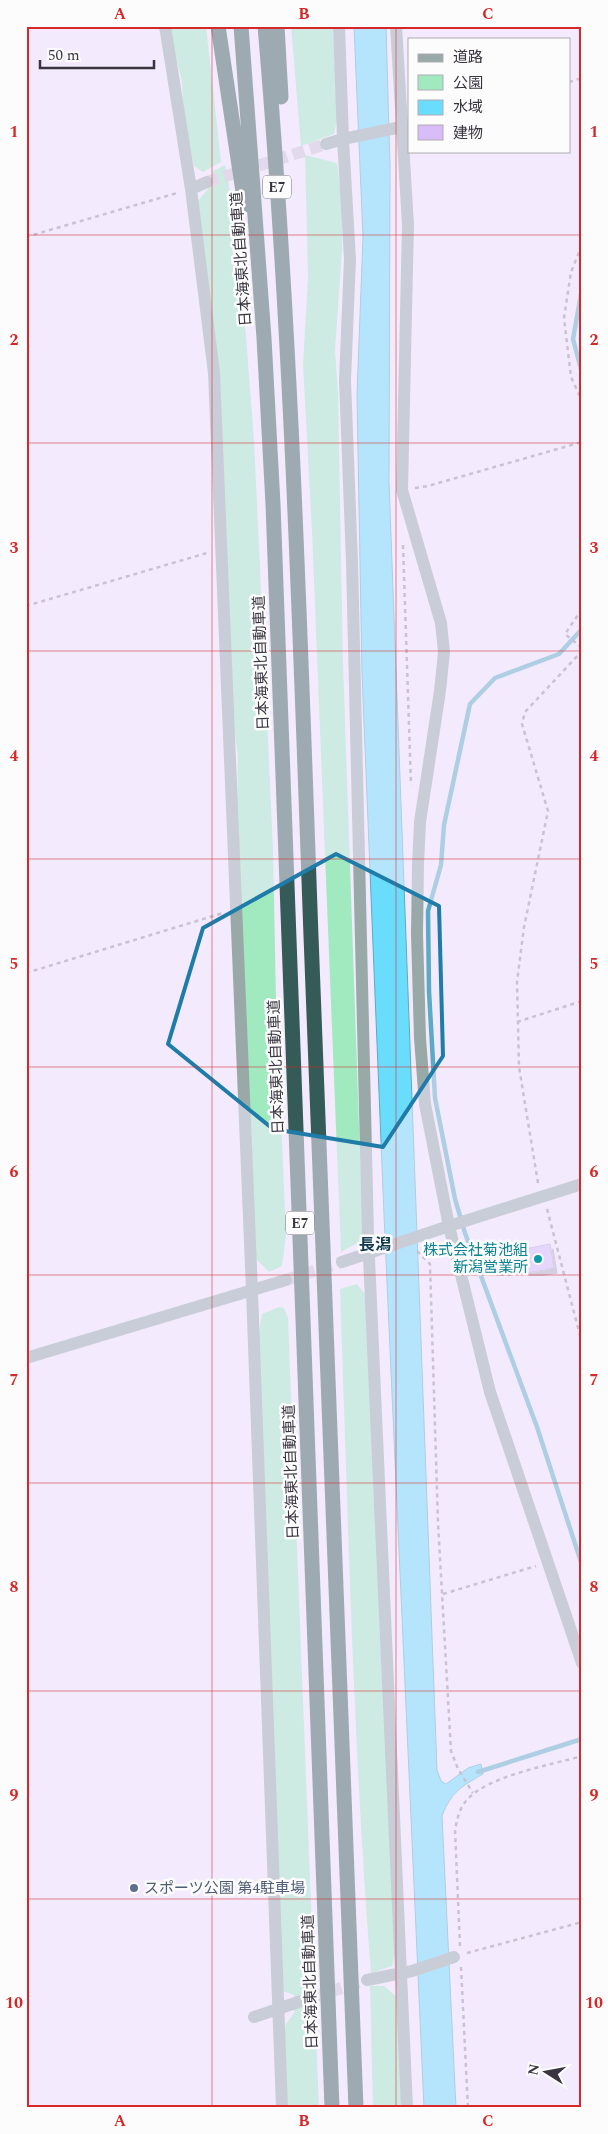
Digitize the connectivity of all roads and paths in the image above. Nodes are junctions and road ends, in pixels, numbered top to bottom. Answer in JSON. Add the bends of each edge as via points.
{"nodes":[{"id":1,"x":165,"y":26,"type":"edge"},
{"id":2,"x":218,"y":26,"type":"edge"},
{"id":3,"x":241,"y":26,"type":"edge"},
{"id":4,"x":264,"y":26,"type":"edge"},
{"id":5,"x":277,"y":26,"type":"edge"},
{"id":6,"x":339,"y":26,"type":"edge"},
{"id":7,"x":396,"y":26,"type":"edge"},
{"id":8,"x":582,"y":78,"type":"edge"},
{"id":9,"x":570,"y":82,"type":"edge"},
{"id":10,"x":401,"y":127,"type":"junction"},
{"id":11,"x":347,"y":138,"type":"junction"},
{"id":12,"x":326,"y":144,"type":"tunnel mouth"},
{"id":13,"x":207,"y":182,"type":"tunnel mouth"},
{"id":14,"x":191,"y":189,"type":"junction"},
{"id":15,"x":26,"y":237,"type":"edge"},
{"id":16,"x":582,"y":245,"type":"edge"},
{"id":17,"x":264,"y":338,"type":"junction"},
{"id":18,"x":286,"y":348,"type":"junction"},
{"id":19,"x":582,"y":401,"type":"edge"},
{"id":20,"x":582,"y":442,"type":"edge"},
{"id":21,"x":402,"y":490,"type":"junction"},
{"id":22,"x":403,"y":540,"type":"dead end"},
{"id":23,"x":221,"y":550,"type":"junction"},
{"id":24,"x":26,"y":606,"type":"edge"},
{"id":25,"x":582,"y":609,"type":"edge"},
{"id":26,"x":582,"y":649,"type":"edge"},
{"id":27,"x":411,"y":793,"type":"dead end"},
{"id":28,"x":237,"y":909,"type":"junction"},
{"id":29,"x":26,"y":973,"type":"edge"},
{"id":30,"x":582,"y":1001,"type":"edge"},
{"id":31,"x":517,"y":1022,"type":"junction"},
{"id":32,"x":582,"y":1184,"type":"edge"},
{"id":33,"x":544,"y":1196,"type":"junction"},
{"id":34,"x":452,"y":1225,"type":"junction"},
{"id":35,"x":371,"y":1251,"type":"junction"},
{"id":36,"x":422,"y":1255,"type":"dead end"},
{"id":37,"x":342,"y":1262,"type":"tunnel mouth"},
{"id":38,"x":286,"y":1280,"type":"tunnel mouth"},
{"id":39,"x":252,"y":1291,"type":"junction"},
{"id":40,"x":582,"y":1343,"type":"edge"},
{"id":41,"x":26,"y":1358,"type":"edge"},
{"id":42,"x":547,"y":1562,"type":"junction"},
{"id":43,"x":443,"y":1594,"type":"junction"},
{"id":44,"x":582,"y":1663,"type":"edge"},
{"id":45,"x":582,"y":1756,"type":"edge"},
{"id":46,"x":473,"y":1793,"type":"junction"},
{"id":47,"x":582,"y":1922,"type":"edge"},
{"id":48,"x":457,"y":1956,"type":"junction"},
{"id":49,"x":406,"y":1972,"type":"junction"},
{"id":50,"x":367,"y":1980,"type":"tunnel mouth"},
{"id":51,"x":313,"y":1998,"type":"tunnel mouth"},
{"id":52,"x":279,"y":2008,"type":"junction"},
{"id":53,"x":254,"y":2016,"type":"dead end"},
{"id":54,"x":282,"y":2108,"type":"edge"},
{"id":55,"x":332,"y":2108,"type":"edge"},
{"id":56,"x":356,"y":2108,"type":"edge"},
{"id":57,"x":407,"y":2108,"type":"edge"},
{"id":58,"x":468,"y":2108,"type":"edge"}],
"edges":[{"from":1,"to":14,"type":"street"},
{"from":2,"to":17,"type":"highway"},
{"from":3,"to":17,"type":"highway","name":"日本海東北自動車道","number":"E7"},
{"from":4,"to":18,"type":"highway","number":"E7","via":[[273,118]]},
{"from":5,"to":18,"type":"highway","via":[[287,236]]},
{"from":6,"to":11,"type":"street"},
{"from":7,"to":10,"type":"street"},
{"from":8,"to":9,"type":"path"},
{"from":10,"to":11,"type":"street"},
{"from":10,"to":21,"type":"street","via":[[408,226]]},
{"from":11,"to":12,"type":"street"},
{"from":11,"to":35,"type":"street","via":[[350,259],[345,380]]},
{"from":13,"to":14,"type":"street"},
{"from":14,"to":15,"type":"path"},
{"from":14,"to":23,"type":"street","via":[[214,373]]},
{"from":16,"to":19,"type":"path","via":[[570,272],[564,318],[571,377]]},
{"from":17,"to":55,"type":"highway","name":"日本海東北自動車道","number":"E7","via":[[273,504]]},
{"from":18,"to":56,"type":"highway","number":"E7","via":[[300,625]]},
{"from":20,"to":21,"type":"path","via":[[428,486]]},
{"from":21,"to":34,"type":"street","via":[[441,623],[444,652],[420,822],[417,934],[425,1104]]},
{"from":22,"to":27,"type":"path"},
{"from":23,"to":24,"type":"path"},
{"from":23,"to":28,"type":"street"},
{"from":25,"to":26,"type":"path","via":[[565,634]]},
{"from":26,"to":31,"type":"path","via":[[525,712],[522,724],[548,811],[519,958]]},
{"from":28,"to":29,"type":"path"},
{"from":28,"to":39,"type":"street"},
{"from":30,"to":31,"type":"path"},
{"from":31,"to":33,"type":"path","via":[[519,1067],[536,1179]]},
{"from":32,"to":33,"type":"street"},
{"from":33,"to":34,"type":"street"},
{"from":33,"to":40,"type":"path"},
{"from":34,"to":35,"type":"street"},
{"from":34,"to":42,"type":"street","via":[[490,1392]]},
{"from":35,"to":37,"type":"street"},
{"from":35,"to":49,"type":"street"},
{"from":36,"to":43,"type":"path","via":[[430,1264]]},
{"from":38,"to":39,"type":"street"},
{"from":39,"to":41,"type":"street"},
{"from":39,"to":52,"type":"street"},
{"from":42,"to":43,"type":"path"},
{"from":42,"to":44,"type":"street"},
{"from":43,"to":46,"type":"path","via":[[450,1751]]},
{"from":45,"to":46,"type":"path","via":[[503,1778]]},
{"from":46,"to":48,"type":"path","via":[[461,1809],[455,1830]]},
{"from":47,"to":48,"type":"path"},
{"from":48,"to":49,"type":"street"},
{"from":48,"to":58,"type":"path"},
{"from":49,"to":50,"type":"street"},
{"from":49,"to":57,"type":"street"},
{"from":51,"to":52,"type":"street"},
{"from":52,"to":53,"type":"street"},
{"from":52,"to":54,"type":"street"}]}
